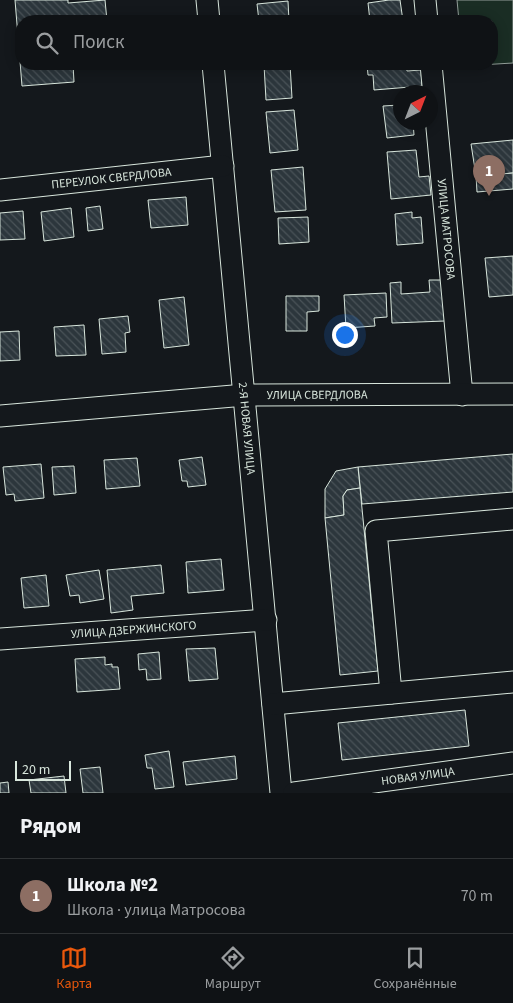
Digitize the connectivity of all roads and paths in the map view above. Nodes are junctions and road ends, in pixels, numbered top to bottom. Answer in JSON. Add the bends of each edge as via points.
{"nodes":[{"id":1,"x":207,"y":0,"type":"edge"},
{"id":2,"x":425,"y":0,"type":"edge"},
{"id":3,"x":208,"y":15,"type":"edge"},
{"id":4,"x":426,"y":15,"type":"edge"},
{"id":5,"x":214,"y":70,"type":"edge"},
{"id":6,"x":432,"y":70,"type":"edge"},
{"id":7,"x":223,"y":166,"type":"junction"},
{"id":8,"x":0,"y":190,"type":"edge"},
{"id":9,"x":513,"y":394,"type":"edge"},
{"id":10,"x":245,"y":395,"type":"junction"},
{"id":11,"x":462,"y":395,"type":"junction"},
{"id":12,"x":0,"y":416,"type":"edge"},
{"id":13,"x":513,"y":519,"type":"edge"},
{"id":14,"x":266,"y":620,"type":"junction"},
{"id":15,"x":0,"y":639,"type":"edge"},
{"id":16,"x":513,"y":682,"type":"edge"},
{"id":17,"x":391,"y":693,"type":"junction"},
{"id":18,"x":273,"y":704,"type":"junction"},
{"id":19,"x":513,"y":762,"type":"edge"},
{"id":20,"x":282,"y":793,"type":"edge"},
{"id":21,"x":294,"y":793,"type":"edge"}],
"edges":[{"from":1,"to":3,"type":"street"},
{"from":2,"to":4,"type":"street"},
{"from":5,"to":7,"type":"street","name":"2-Я НОВАЯ УЛИЦА"},
{"from":6,"to":11,"type":"street","name":"УЛИЦА МАТРОСОВА"},
{"from":7,"to":8,"type":"street","name":"ПЕРЕУЛОК СВЕРДЛОВА"},
{"from":7,"to":10,"type":"street","name":"2-Я НОВАЯ УЛИЦА"},
{"from":9,"to":11,"type":"street","name":"УЛИЦА СВЕРДЛОВА"},
{"from":10,"to":11,"type":"street","name":"УЛИЦА СВЕРДЛОВА"},
{"from":10,"to":12,"type":"street","name":"УЛИЦА СВЕРДЛОВА"},
{"from":10,"to":14,"type":"street","name":"2-Я НОВАЯ УЛИЦА"},
{"from":13,"to":17,"type":"street","via":[[376,531]]},
{"from":14,"to":15,"type":"street","name":"УЛИЦА ДЗЕРЖИНСКОГО"},
{"from":14,"to":18,"type":"street","name":"2-Я НОВАЯ УЛИЦА"},
{"from":16,"to":17,"type":"street"},
{"from":17,"to":18,"type":"street"},
{"from":18,"to":20,"type":"street","name":"2-Я НОВАЯ УЛИЦА"},
{"from":19,"to":21,"type":"street","name":"НОВАЯ УЛИЦА"}]}
